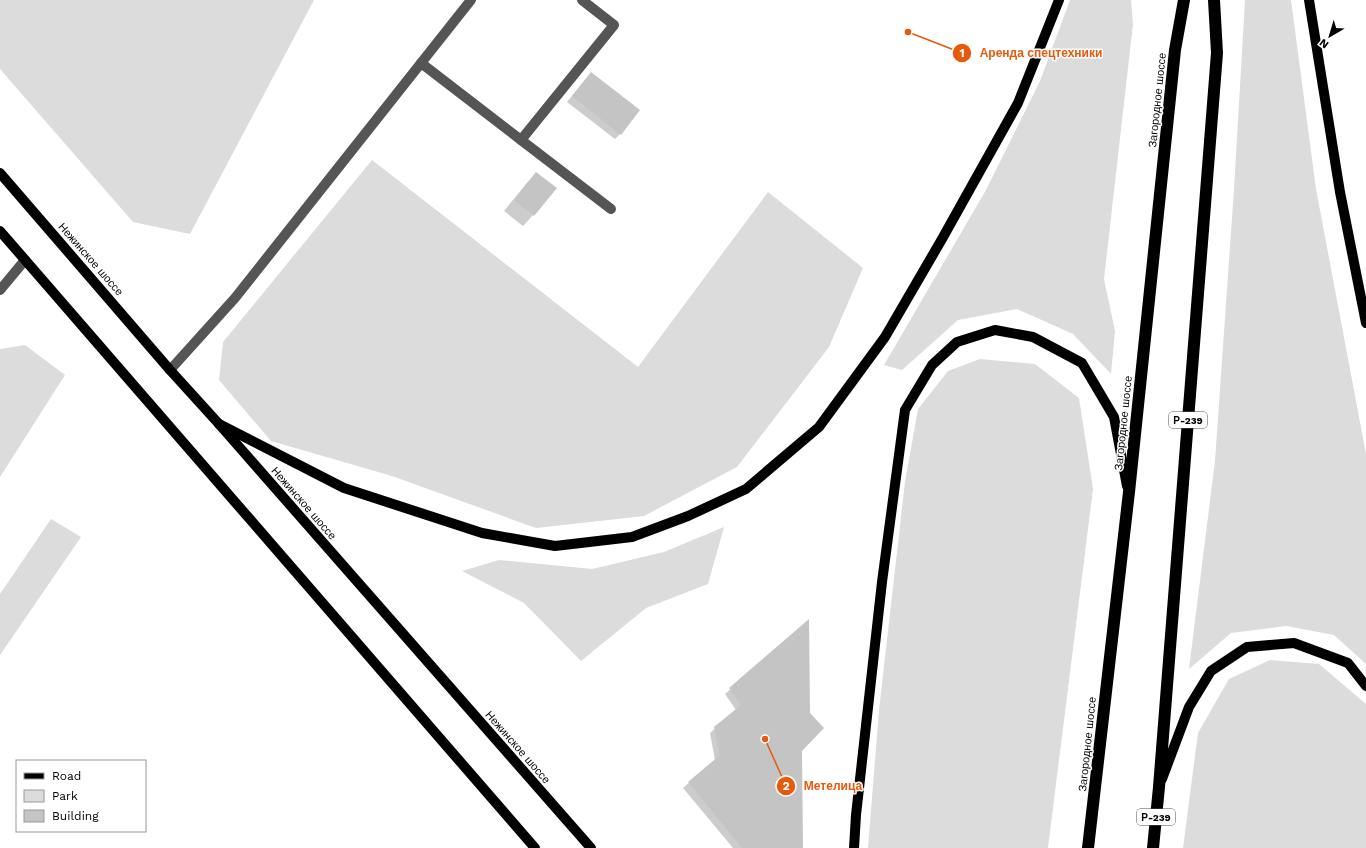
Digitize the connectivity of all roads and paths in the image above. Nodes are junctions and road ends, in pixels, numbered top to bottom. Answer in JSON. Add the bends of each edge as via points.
{"nodes":[{"id":1,"x":471,"y":0,"type":"edge"},
{"id":2,"x":582,"y":0,"type":"edge"},
{"id":3,"x":1059,"y":0,"type":"edge"},
{"id":4,"x":1184,"y":0,"type":"edge"},
{"id":5,"x":1214,"y":0,"type":"edge"},
{"id":6,"x":1309,"y":0,"type":"edge"},
{"id":7,"x":421,"y":62,"type":"junction"},
{"id":8,"x":521,"y":140,"type":"junction"},
{"id":9,"x":0,"y":173,"type":"edge"},
{"id":10,"x":611,"y":209,"type":"dead end"},
{"id":11,"x":0,"y":231,"type":"edge"},
{"id":12,"x":25,"y":260,"type":"junction"},
{"id":13,"x":0,"y":290,"type":"edge"},
{"id":14,"x":1366,"y":323,"type":"edge"},
{"id":15,"x":170,"y":370,"type":"junction"},
{"id":16,"x":219,"y":424,"type":"junction"},
{"id":17,"x":1129,"y":492,"type":"junction"},
{"id":18,"x":1366,"y":686,"type":"edge"},
{"id":19,"x":1159,"y":787,"type":"junction"},
{"id":20,"x":535,"y":848,"type":"edge"},
{"id":21,"x":591,"y":848,"type":"edge"},
{"id":22,"x":854,"y":848,"type":"edge"},
{"id":23,"x":1088,"y":848,"type":"edge"},
{"id":24,"x":1153,"y":848,"type":"edge"}],
"edges":[{"from":1,"to":7,"type":"street"},
{"from":2,"to":8,"type":"street","via":[[614,25]]},
{"from":3,"to":16,"type":"main road","via":[[1018,103],[885,337],[819,426],[746,489],[688,516],[632,537],[555,546],[482,533],[344,488]]},
{"from":4,"to":17,"type":"highway","name":"Загородное шоссе","via":[[1174,58]]},
{"from":5,"to":19,"type":"highway","number":"Р-239","via":[[1217,53]]},
{"from":6,"to":14,"type":"main road","via":[[1340,192]]},
{"from":7,"to":8,"type":"street"},
{"from":7,"to":15,"type":"street","via":[[235,298]]},
{"from":8,"to":10,"type":"street"},
{"from":9,"to":15,"type":"main road","name":"Нежинское шоссе"},
{"from":11,"to":12,"type":"main road"},
{"from":12,"to":13,"type":"street"},
{"from":12,"to":20,"type":"main road"},
{"from":15,"to":16,"type":"main road","name":"Нежинское шоссе"},
{"from":16,"to":21,"type":"main road","name":"Нежинское шоссе"},
{"from":17,"to":22,"type":"main road","via":[[1114,417],[1082,363],[1033,337],[995,330],[957,342],[932,365],[905,410],[881,590]]},
{"from":17,"to":23,"type":"highway","name":"Загородное шоссе"},
{"from":18,"to":19,"type":"main road","via":[[1348,663],[1294,643],[1247,647],[1211,670],[1188,707]]},
{"from":19,"to":24,"type":"highway","number":"Р-239"}]}
